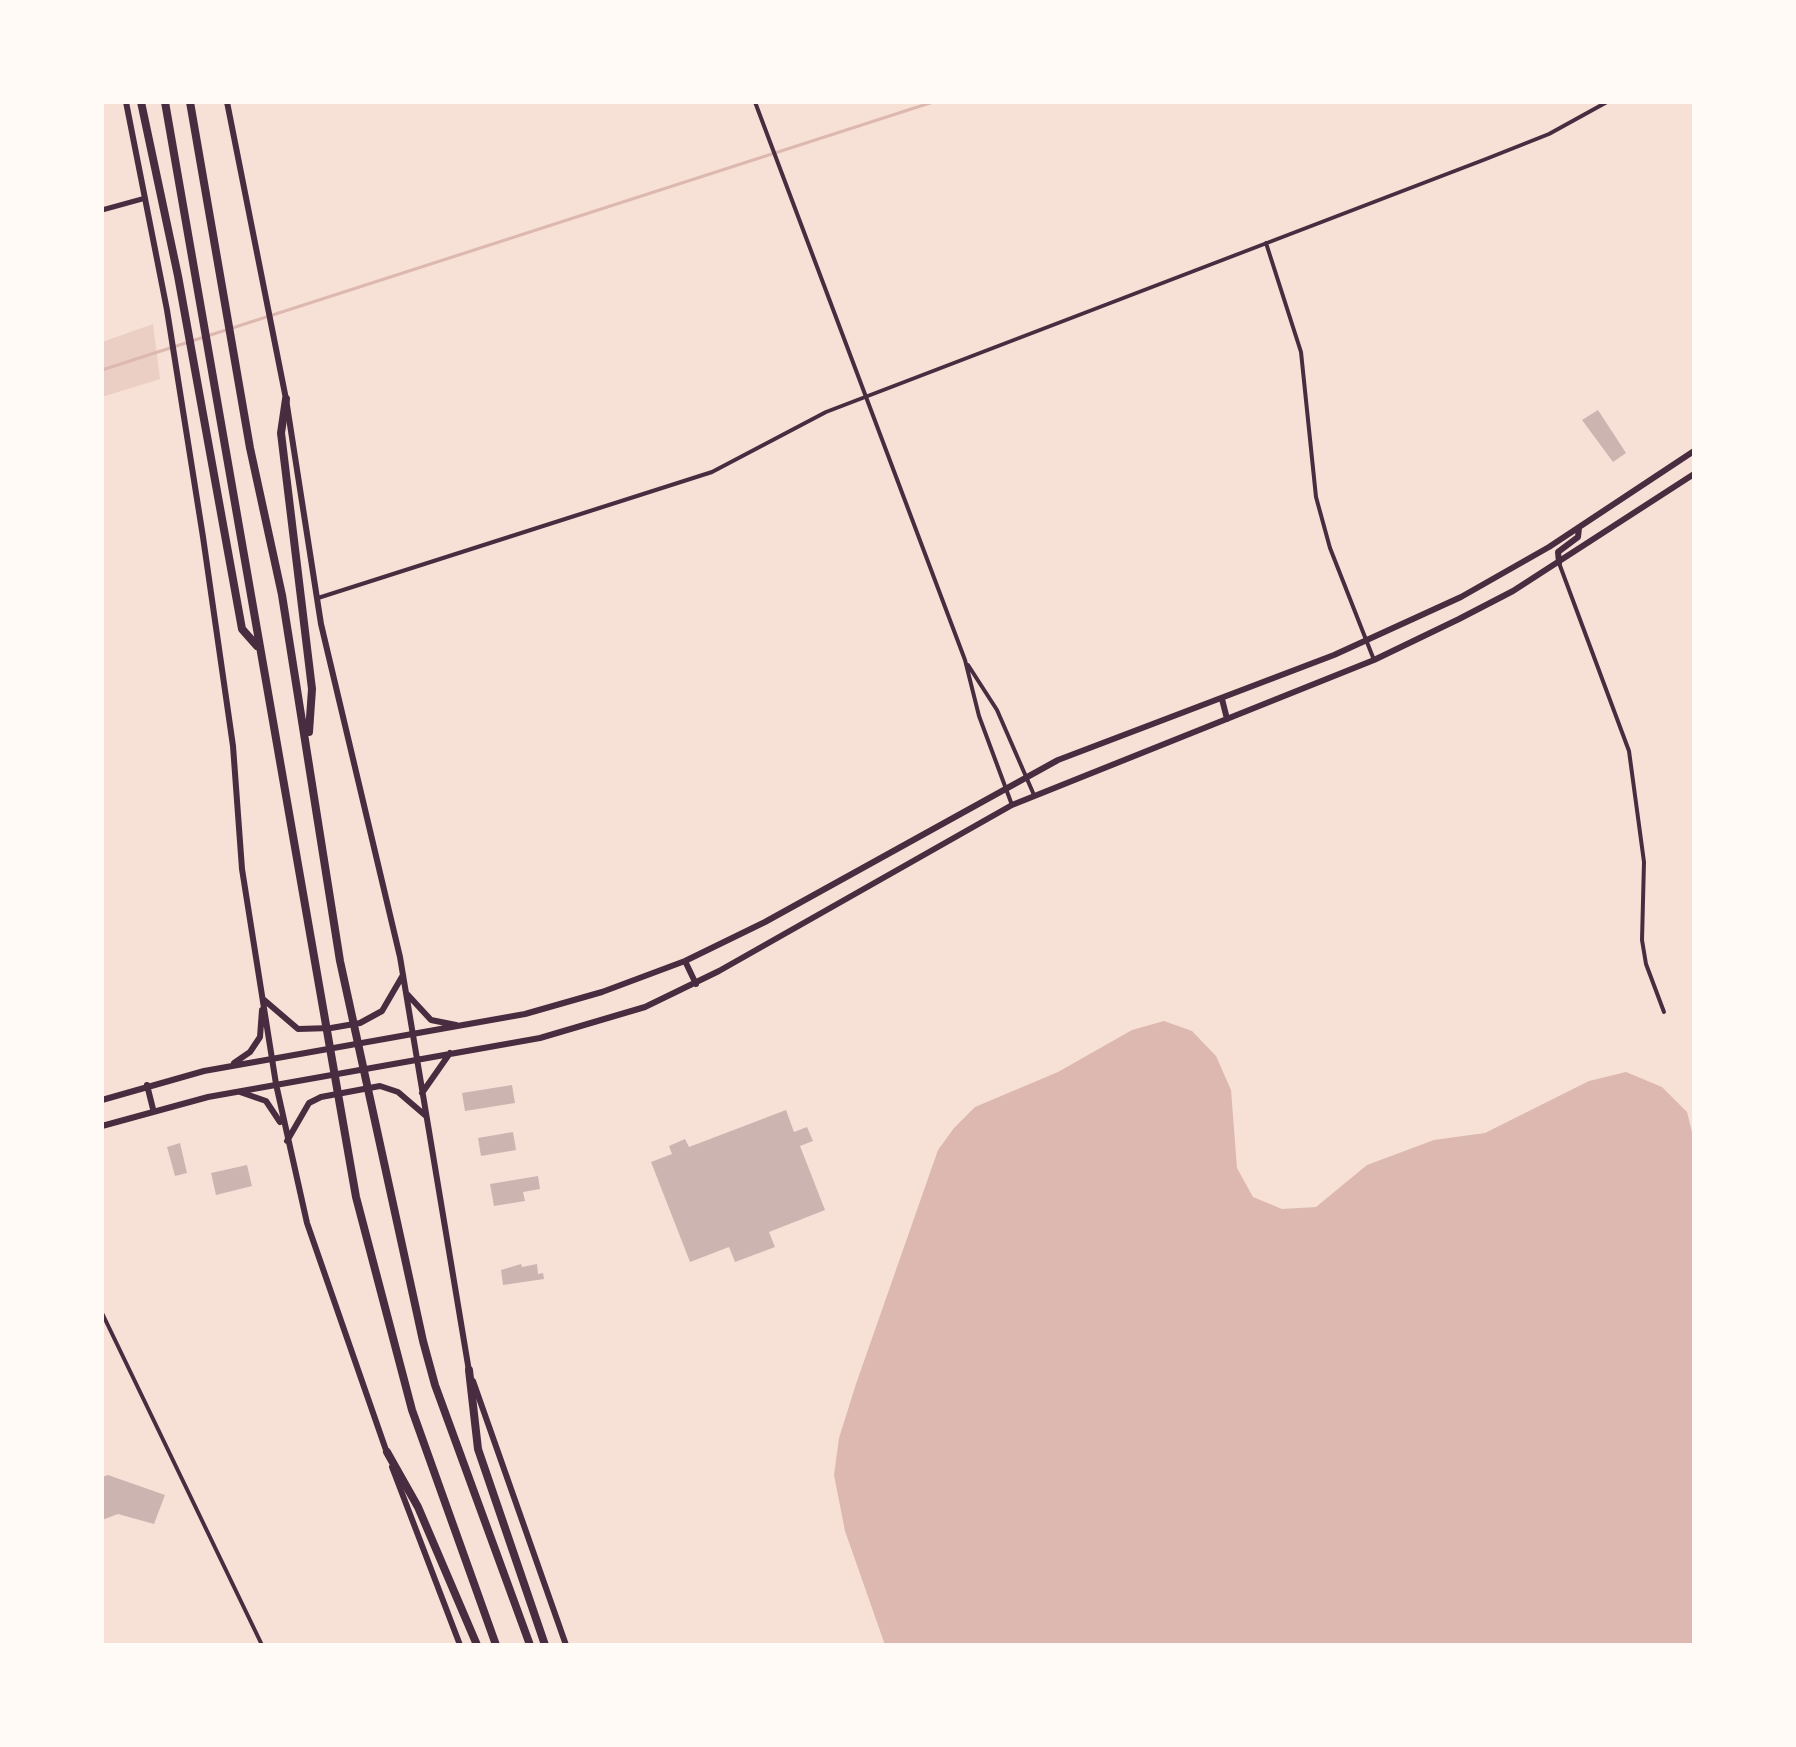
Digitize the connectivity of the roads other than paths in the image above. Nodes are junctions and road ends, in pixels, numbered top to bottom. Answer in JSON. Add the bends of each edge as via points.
{"nodes":[{"id":1,"x":126,"y":102,"type":"edge"},
{"id":2,"x":141,"y":102,"type":"edge"},
{"id":3,"x":165,"y":102,"type":"edge"},
{"id":4,"x":190,"y":102,"type":"edge"},
{"id":5,"x":227,"y":102,"type":"edge"},
{"id":6,"x":755,"y":102,"type":"edge"},
{"id":7,"x":1607,"y":102,"type":"edge"},
{"id":8,"x":142,"y":199,"type":"junction"},
{"id":9,"x":102,"y":210,"type":"edge"},
{"id":10,"x":1266,"y":243,"type":"junction"},
{"id":11,"x":866,"y":395,"type":"junction"},
{"id":12,"x":286,"y":399,"type":"junction"},
{"id":13,"x":1694,"y":451,"type":"edge"},
{"id":14,"x":1694,"y":474,"type":"edge"},
{"id":15,"x":1637,"y":488,"type":"junction"},
{"id":16,"x":1648,"y":504,"type":"junction"},
{"id":17,"x":1579,"y":528,"type":"junction"},
{"id":18,"x":1559,"y":563,"type":"junction"},
{"id":19,"x":316,"y":599,"type":"junction"},
{"id":20,"x":1367,"y":641,"type":"junction"},
{"id":21,"x":259,"y":648,"type":"junction"},
{"id":22,"x":965,"y":660,"type":"junction"},
{"id":23,"x":1374,"y":660,"type":"junction"},
{"id":24,"x":1222,"y":699,"type":"junction"},
{"id":25,"x":1227,"y":719,"type":"junction"},
{"id":26,"x":308,"y":745,"type":"junction"},
{"id":27,"x":1026,"y":775,"type":"junction"},
{"id":28,"x":1004,"y":787,"type":"junction"},
{"id":29,"x":1034,"y":795,"type":"junction"},
{"id":30,"x":1012,"y":805,"type":"junction"},
{"id":31,"x":826,"y":889,"type":"junction"},
{"id":32,"x":837,"y":904,"type":"junction"},
{"id":33,"x":685,"y":961,"type":"junction"},
{"id":34,"x":403,"y":975,"type":"junction"},
{"id":35,"x":696,"y":984,"type":"junction"},
{"id":36,"x":405,"y":992,"type":"junction"},
{"id":37,"x":263,"y":999,"type":"junction"},
{"id":38,"x":1664,"y":1012,"type":"dead end"},
{"id":39,"x":464,"y":1025,"type":"junction"},
{"id":40,"x":412,"y":1034,"type":"junction"},
{"id":41,"x":450,"y":1053,"type":"junction"},
{"id":42,"x":272,"y":1057,"type":"junction"},
{"id":43,"x":416,"y":1059,"type":"junction"},
{"id":44,"x":227,"y":1066,"type":"junction"},
{"id":45,"x":276,"y":1084,"type":"junction"},
{"id":46,"x":147,"y":1085,"type":"junction"},
{"id":47,"x":237,"y":1091,"type":"junction"},
{"id":48,"x":422,"y":1093,"type":"junction"},
{"id":49,"x":102,"y":1100,"type":"edge"},
{"id":50,"x":153,"y":1109,"type":"junction"},
{"id":51,"x":426,"y":1116,"type":"junction"},
{"id":52,"x":102,"y":1126,"type":"edge"},
{"id":53,"x":285,"y":1132,"type":"junction"},
{"id":54,"x":287,"y":1141,"type":"junction"},
{"id":55,"x":102,"y":1313,"type":"edge"},
{"id":56,"x":469,"y":1370,"type":"junction"},
{"id":57,"x":387,"y":1452,"type":"junction"},
{"id":58,"x":262,"y":1645,"type":"edge"},
{"id":59,"x":460,"y":1645,"type":"edge"},
{"id":60,"x":477,"y":1645,"type":"edge"},
{"id":61,"x":496,"y":1645,"type":"edge"},
{"id":62,"x":530,"y":1645,"type":"edge"},
{"id":63,"x":545,"y":1645,"type":"edge"},
{"id":64,"x":566,"y":1645,"type":"edge"}],
"edges":[{"from":1,"to":8,"type":"main road"},
{"from":2,"to":21,"type":"highway","via":[[242,629]]},
{"from":3,"to":21,"type":"highway"},
{"from":4,"to":26,"type":"highway"},
{"from":5,"to":12,"type":"main road"},
{"from":6,"to":11,"type":"street"},
{"from":7,"to":10,"type":"street","via":[[1549,134]]},
{"from":8,"to":9,"type":"street"},
{"from":8,"to":37,"type":"main road","via":[[168,323],[224,682],[242,869]]},
{"from":10,"to":11,"type":"street"},
{"from":10,"to":20,"type":"street","via":[[1301,352],[1316,497]]},
{"from":11,"to":19,"type":"street","via":[[712,472]]},
{"from":11,"to":22,"type":"street"},
{"from":12,"to":19,"type":"main road"},
{"from":12,"to":26,"type":"highway","via":[[281,433],[312,689]]},
{"from":13,"to":15,"type":"main road"},
{"from":14,"to":16,"type":"main road"},
{"from":15,"to":16,"type":"main road"},
{"from":15,"to":17,"type":"main road"},
{"from":16,"to":18,"type":"main road"},
{"from":17,"to":18,"type":"main road","via":[[1578,537],[1558,552]]},
{"from":17,"to":20,"type":"main road","via":[[1461,597]]},
{"from":18,"to":23,"type":"main road"},
{"from":18,"to":38,"type":"street","via":[[1629,751],[1644,862],[1642,940]]},
{"from":19,"to":34,"type":"main road"},
{"from":20,"to":23,"type":"street"},
{"from":20,"to":24,"type":"main road"},
{"from":21,"to":61,"type":"highway","via":[[367,1247],[402,1378]]},
{"from":22,"to":27,"type":"street","via":[[997,710]]},
{"from":22,"to":28,"type":"street"},
{"from":23,"to":25,"type":"main road"},
{"from":24,"to":25,"type":"main road"},
{"from":24,"to":27,"type":"main road"},
{"from":25,"to":29,"type":"main road"},
{"from":26,"to":62,"type":"highway","via":[[340,961],[435,1385]]},
{"from":27,"to":28,"type":"main road"},
{"from":27,"to":29,"type":"street"},
{"from":28,"to":30,"type":"street"},
{"from":28,"to":31,"type":"main road"},
{"from":29,"to":30,"type":"main road"},
{"from":30,"to":32,"type":"main road"},
{"from":31,"to":32,"type":"main road"},
{"from":31,"to":33,"type":"main road"},
{"from":32,"to":35,"type":"main road"},
{"from":33,"to":35,"type":"main road"},
{"from":33,"to":39,"type":"main road","via":[[569,1003]]},
{"from":34,"to":36,"type":"main road"},
{"from":34,"to":37,"type":"main road","via":[[382,1011],[360,1023],[331,1028],[298,1029]]},
{"from":35,"to":41,"type":"main road","via":[[589,1026]]},
{"from":36,"to":39,"type":"main road","via":[[431,1020]]},
{"from":36,"to":40,"type":"main road"},
{"from":37,"to":42,"type":"main road"},
{"from":37,"to":44,"type":"main road","via":[[260,1037],[250,1052]]},
{"from":39,"to":40,"type":"main road"},
{"from":40,"to":42,"type":"main road"},
{"from":40,"to":43,"type":"main road"},
{"from":41,"to":43,"type":"main road"},
{"from":41,"to":48,"type":"main road"},
{"from":42,"to":44,"type":"main road"},
{"from":42,"to":45,"type":"main road"},
{"from":43,"to":45,"type":"main road"},
{"from":43,"to":48,"type":"main road"},
{"from":44,"to":46,"type":"main road"},
{"from":45,"to":47,"type":"main road"},
{"from":45,"to":53,"type":"main road"},
{"from":46,"to":49,"type":"main road"},
{"from":46,"to":50,"type":"main road"},
{"from":47,"to":50,"type":"main road"},
{"from":47,"to":53,"type":"main road","via":[[266,1101]]},
{"from":48,"to":51,"type":"main road"},
{"from":50,"to":52,"type":"main road"},
{"from":51,"to":54,"type":"main road","via":[[398,1092],[380,1086],[309,1103]]},
{"from":51,"to":56,"type":"main road"},
{"from":53,"to":54,"type":"main road"},
{"from":54,"to":57,"type":"main road","via":[[333,1305]]},
{"from":55,"to":58,"type":"street"},
{"from":56,"to":63,"type":"highway","via":[[478,1449]]},
{"from":56,"to":64,"type":"main road"},
{"from":57,"to":59,"type":"main road"},
{"from":57,"to":60,"type":"highway","via":[[418,1507]]}]}
